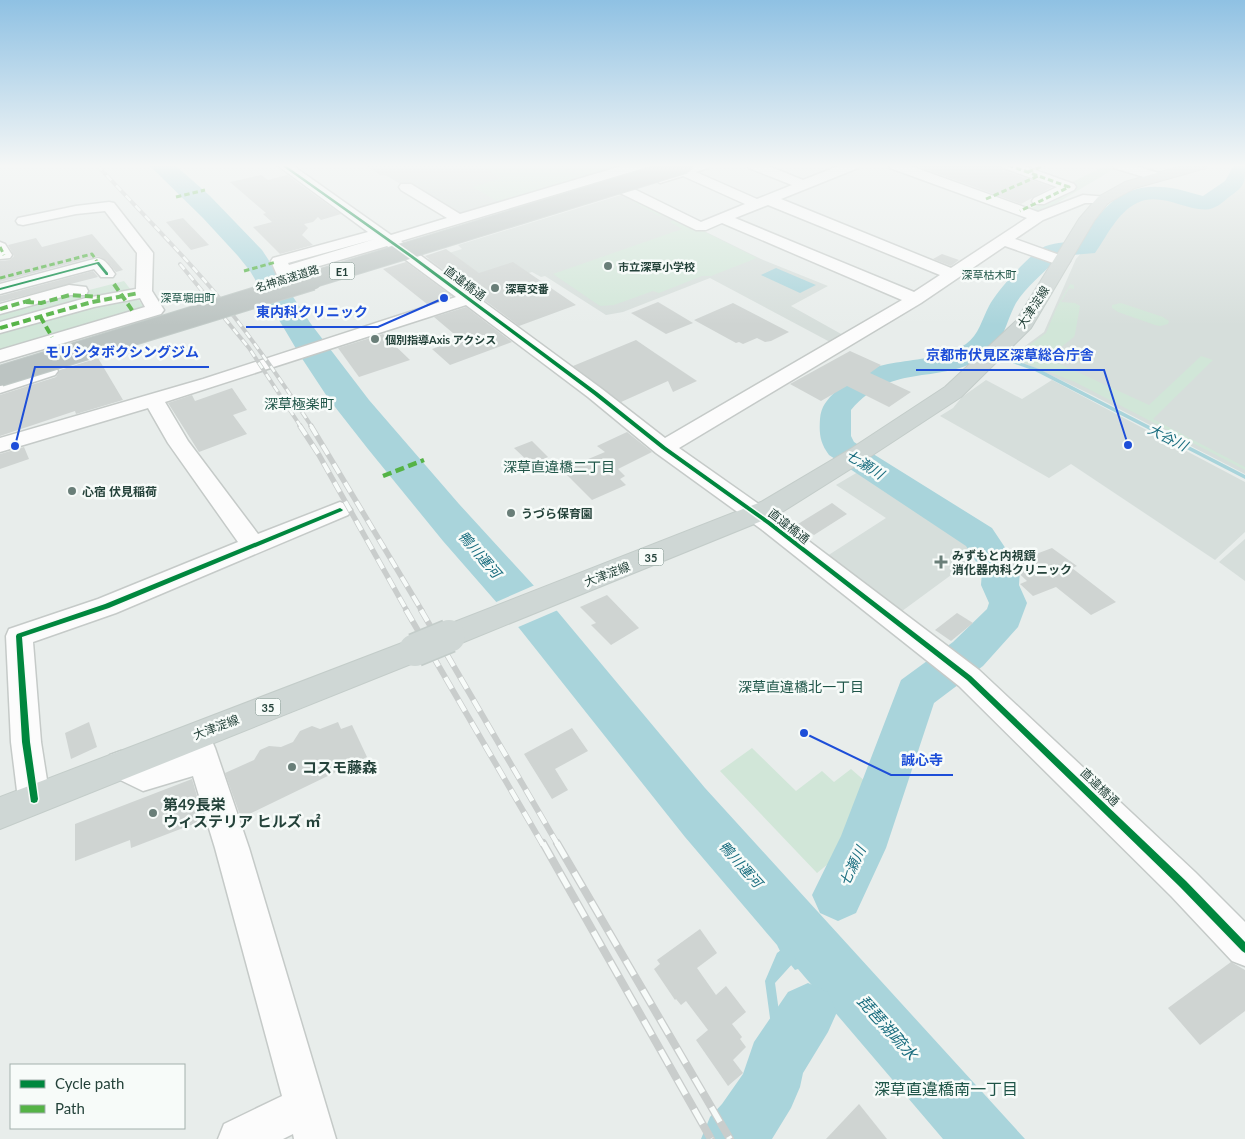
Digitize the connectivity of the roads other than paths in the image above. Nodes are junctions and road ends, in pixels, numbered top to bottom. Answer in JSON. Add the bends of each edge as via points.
{"nodes":[{"id":1,"x":37,"y":218,"type":"edge"},
{"id":2,"x":118,"y":218,"type":"edge"},
{"id":3,"x":357,"y":218,"type":"edge"},
{"id":4,"x":485,"y":218,"type":"edge"},
{"id":5,"x":519,"y":218,"type":"edge"},
{"id":6,"x":534,"y":218,"type":"edge"},
{"id":7,"x":684,"y":218,"type":"edge"},
{"id":8,"x":722,"y":218,"type":"joint"},
{"id":9,"x":804,"y":218,"type":"edge"},
{"id":10,"x":1036,"y":218,"type":"edge"},
{"id":11,"x":1088,"y":218,"type":"edge"},
{"id":12,"x":458,"y":219,"type":"edge"},
{"id":13,"x":23,"y":221,"type":"dead end"},
{"id":14,"x":383,"y":237,"type":"junction"},
{"id":15,"x":1002,"y":240,"type":"junction"},
{"id":16,"x":1058,"y":255,"type":"junction"},
{"id":17,"x":411,"y":256,"type":"junction"},
{"id":18,"x":283,"y":272,"type":"dead end"},
{"id":19,"x":952,"y":274,"type":"junction"},
{"id":20,"x":117,"y":282,"type":"junction"},
{"id":21,"x":44,"y":283,"type":"junction"},
{"id":22,"x":1,"y":284,"type":"edge"},
{"id":23,"x":297,"y":292,"type":"dead end"},
{"id":24,"x":29,"y":299,"type":"junction"},
{"id":25,"x":468,"y":299,"type":"junction"},
{"id":26,"x":915,"y":299,"type":"junction"},
{"id":27,"x":0,"y":309,"type":"edge"},
{"id":28,"x":155,"y":310,"type":"junction"},
{"id":29,"x":134,"y":313,"type":"dead end"},
{"id":30,"x":40,"y":316,"type":"junction"},
{"id":31,"x":0,"y":328,"type":"edge"},
{"id":32,"x":52,"y":337,"type":"dead end"},
{"id":33,"x":0,"y":356,"type":"edge"},
{"id":34,"x":0,"y":366,"type":"edge"},
{"id":35,"x":0,"y":376,"type":"edge"},
{"id":36,"x":0,"y":387,"type":"edge"},
{"id":37,"x":154,"y":400,"type":"junction"},
{"id":38,"x":0,"y":445,"type":"edge"},
{"id":39,"x":664,"y":448,"type":"junction"},
{"id":40,"x":340,"y":510,"type":"dead end"},
{"id":41,"x":756,"y":514,"type":"junction"},
{"id":42,"x":254,"y":547,"type":"junction"},
{"id":43,"x":121,"y":765,"type":"junction"},
{"id":44,"x":34,"y":799,"type":"junction"},
{"id":45,"x":0,"y":813,"type":"edge"},
{"id":46,"x":1245,"y":948,"type":"edge"},
{"id":47,"x":310,"y":1122,"type":"edge"},
{"id":48,"x":239,"y":1139,"type":"edge"}],
"edges":[{"from":1,"to":13,"type":"street"},
{"from":2,"to":28,"type":"street","via":[[145,253],[144,292]]},
{"from":3,"to":14,"type":"street","name":"直違橋通"},
{"from":4,"to":34,"type":"highway","name":"名神高速道路","number":"E1"},
{"from":5,"to":35,"type":"highway","name":"名神高速道路","number":"E1","bridge":true},
{"from":6,"to":17,"type":"street"},
{"from":7,"to":8,"type":"street","via":[[701,226]]},
{"from":8,"to":26,"type":"street"},
{"from":9,"to":19,"type":"street"},
{"from":10,"to":15,"type":"street"},
{"from":11,"to":16,"type":"main road","name":"大津淀線","number":"35"},
{"from":12,"to":14,"type":"street"},
{"from":14,"to":17,"type":"street","name":"直違橋通"},
{"from":14,"to":18,"type":"street","via":[[279,261]]},
{"from":15,"to":16,"type":"street"},
{"from":15,"to":19,"type":"street"},
{"from":16,"to":41,"type":"main road","name":"大津淀線","number":"35","via":[[1024,324],[940,402],[854,458]]},
{"from":17,"to":23,"type":"street"},
{"from":17,"to":25,"type":"street","name":"直違橋通"},
{"from":19,"to":26,"type":"street"},
{"from":20,"to":21,"type":"street"},
{"from":20,"to":21,"type":"street","via":[[86,291]]},
{"from":20,"to":24,"type":"street","via":[[41,303]]},
{"from":20,"to":29,"type":"street"},
{"from":20,"to":30,"type":"street","via":[[92,302]]},
{"from":21,"to":22,"type":"street"},
{"from":21,"to":24,"type":"street"},
{"from":24,"to":27,"type":"street"},
{"from":25,"to":37,"type":"street"},
{"from":25,"to":39,"type":"street","name":"直違橋通"},
{"from":26,"to":39,"type":"street"},
{"from":28,"to":33,"type":"street"},
{"from":28,"to":36,"type":"street","via":[[173,332]]},
{"from":30,"to":31,"type":"street"},
{"from":30,"to":32,"type":"street"},
{"from":37,"to":38,"type":"street"},
{"from":37,"to":42,"type":"street","via":[[179,443]]},
{"from":39,"to":41,"type":"street","name":"直違橋通"},
{"from":40,"to":42,"type":"street"},
{"from":41,"to":43,"type":"main road","name":"大津淀線","number":"35","bridge":true},
{"from":41,"to":46,"type":"street","name":"直違橋通","via":[[963,674],[1176,877]]},
{"from":42,"to":44,"type":"street","via":[[107,606],[19,636],[26,742]]},
{"from":43,"to":44,"type":"main road","name":"大津淀線","number":"35"},
{"from":43,"to":47,"type":"street","via":[[143,777],[202,754]]},
{"from":44,"to":45,"type":"main road","name":"大津淀線","number":"35"},
{"from":47,"to":48,"type":"street"}]}
